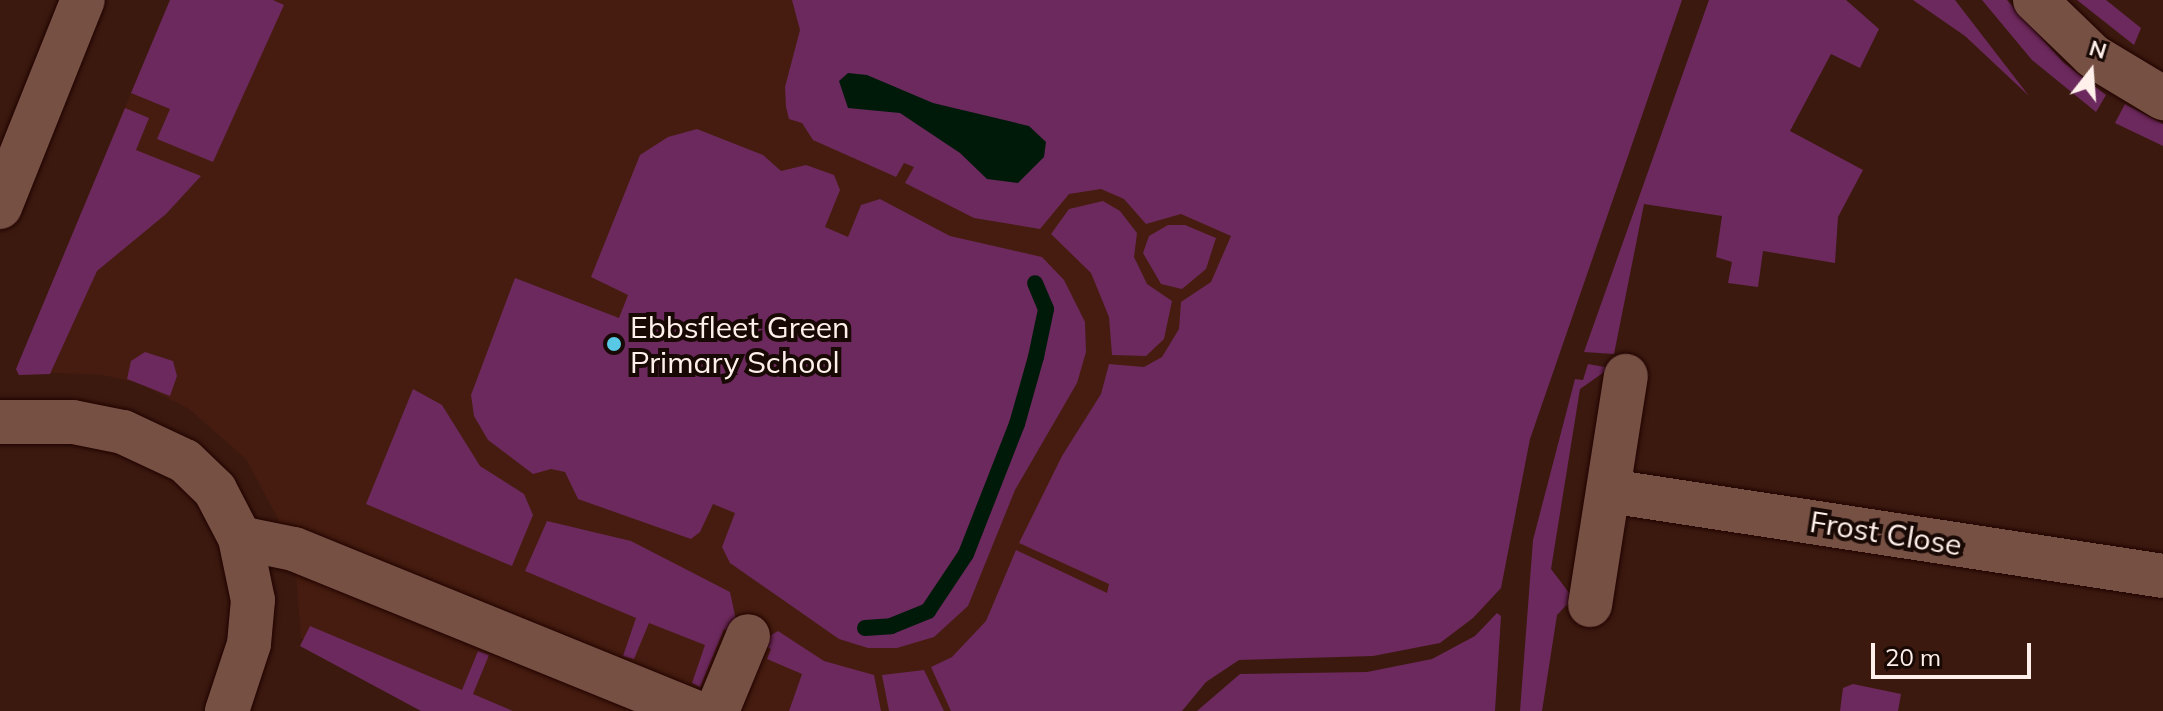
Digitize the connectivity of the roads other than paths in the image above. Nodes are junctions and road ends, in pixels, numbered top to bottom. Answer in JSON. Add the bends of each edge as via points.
{"nodes":[{"id":1,"x":83,"y":0,"type":"edge"},
{"id":2,"x":2035,"y":0,"type":"edge"},
{"id":3,"x":2163,"y":98,"type":"edge"},
{"id":4,"x":0,"y":207,"type":"edge"},
{"id":5,"x":1626,"y":376,"type":"dead end"},
{"id":6,"x":0,"y":422,"type":"edge"},
{"id":7,"x":1609,"y":491,"type":"junction"},
{"id":8,"x":240,"y":538,"type":"junction"},
{"id":9,"x":2163,"y":576,"type":"edge"},
{"id":10,"x":1590,"y":605,"type":"dead end"},
{"id":11,"x":748,"y":636,"type":"dead end"},
{"id":12,"x":227,"y":711,"type":"edge"},
{"id":13,"x":692,"y":711,"type":"edge"},
{"id":14,"x":717,"y":711,"type":"edge"}],
"edges":[{"from":1,"to":4,"type":"street"},
{"from":2,"to":3,"type":"street","via":[[2093,56]]},
{"from":5,"to":7,"type":"street"},
{"from":6,"to":8,"type":"street","via":[[104,426],[151,443],[207,480]]},
{"from":7,"to":9,"type":"street","name":"Frost Close"},
{"from":7,"to":10,"type":"street"},
{"from":8,"to":12,"type":"street","via":[[251,577],[253,623]]},
{"from":8,"to":13,"type":"street","via":[[294,549]]},
{"from":11,"to":14,"type":"street"}]}
